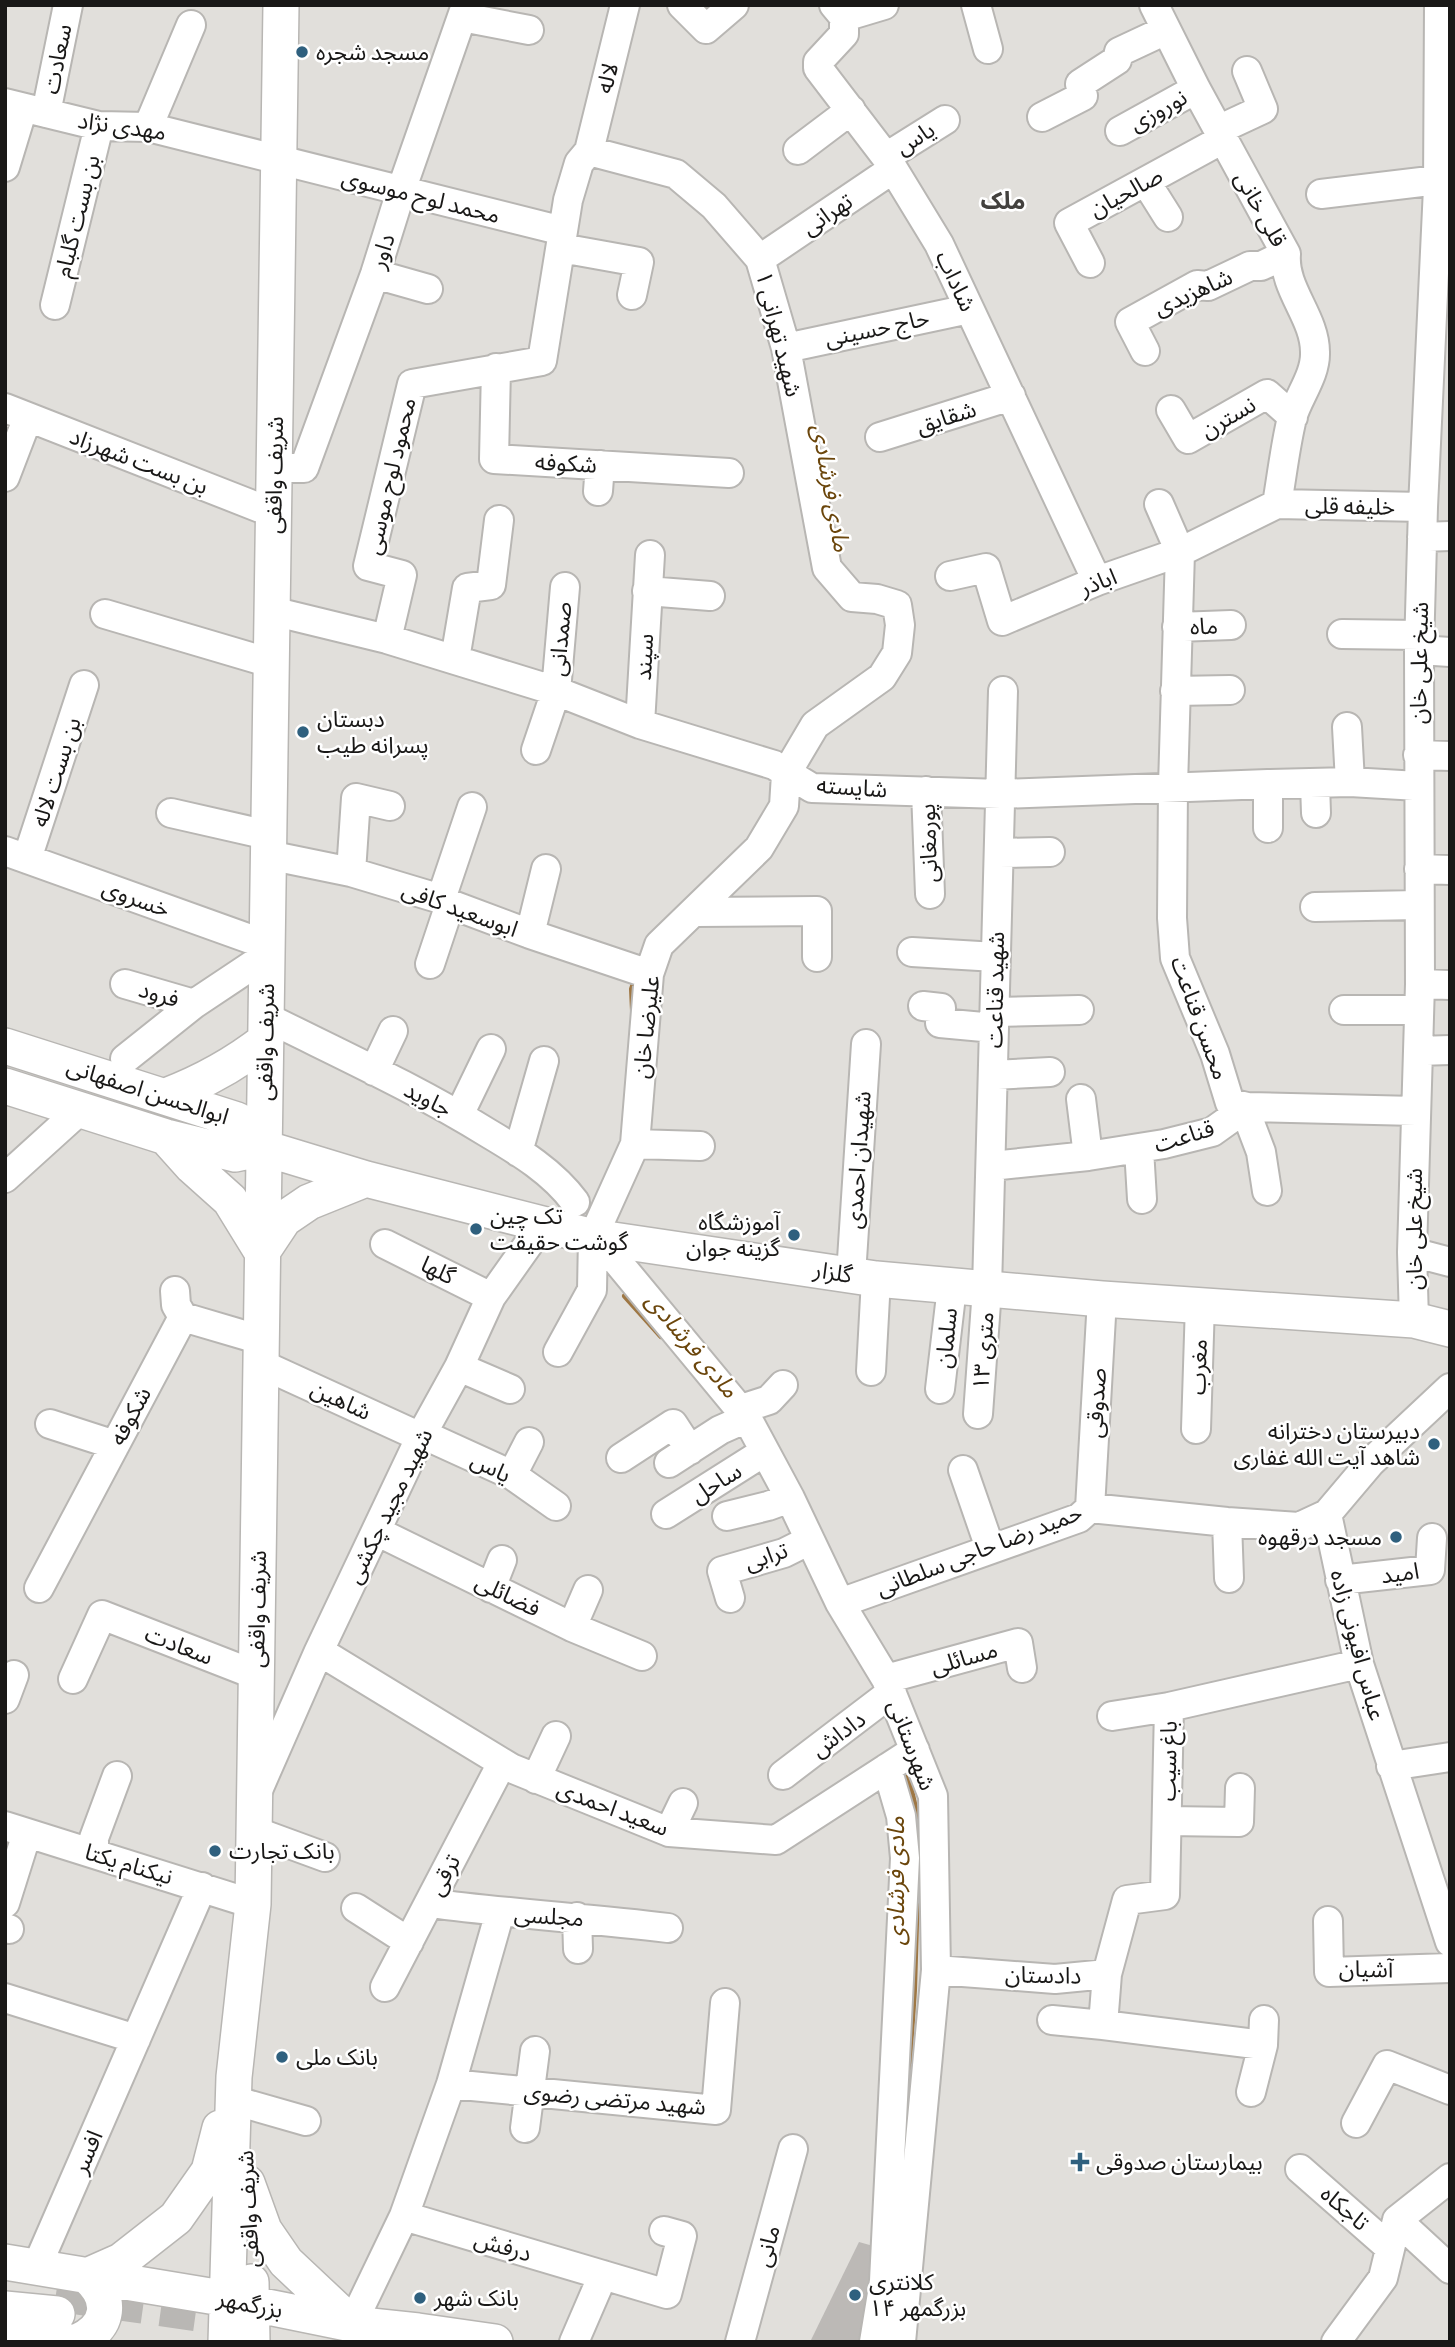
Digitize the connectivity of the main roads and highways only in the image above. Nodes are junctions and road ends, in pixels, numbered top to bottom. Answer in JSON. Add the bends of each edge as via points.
{"nodes":[{"id":1,"x":281,"y":5,"type":"edge"},
{"id":2,"x":266,"y":1028,"type":"junction"},
{"id":3,"x":5,"y":1046,"type":"edge"},
{"id":4,"x":5,"y":1086,"type":"edge"},
{"id":5,"x":166,"y":1096,"type":"junction"},
{"id":6,"x":166,"y":1137,"type":"junction"},
{"id":7,"x":264,"y":1148,"type":"junction"},
{"id":8,"x":366,"y":1179,"type":"junction"},
{"id":9,"x":262,"y":1252,"type":"junction"},
{"id":10,"x":1450,"y":1312,"type":"edge"},
{"id":11,"x":1414,"y":1320,"type":"junction"},
{"id":12,"x":1450,"y":1329,"type":"edge"},
{"id":13,"x":239,"y":2090,"type":"junction"},
{"id":14,"x":247,"y":2183,"type":"junction"},
{"id":15,"x":88,"y":2276,"type":"junction"},
{"id":16,"x":39,"y":2284,"type":"edge"},
{"id":17,"x":5,"y":2289,"type":"edge"},
{"id":18,"x":240,"y":2301,"type":"junction"},
{"id":19,"x":5,"y":2309,"type":"edge"},
{"id":20,"x":352,"y":2324,"type":"junction"},
{"id":21,"x":6,"y":2341,"type":"edge"},
{"id":22,"x":80,"y":2342,"type":"edge"},
{"id":23,"x":226,"y":2342,"type":"edge"},
{"id":24,"x":252,"y":2342,"type":"edge"},
{"id":25,"x":495,"y":2342,"type":"edge"}],
"edges":[{"from":1,"to":2,"type":"main road","name":"شریف واقفی"},
{"from":2,"to":5,"type":"main road","via":[[239,1062]]},
{"from":2,"to":7,"type":"main road","name":"شریف واقفی"},
{"from":3,"to":5,"type":"main road","name":"ابوالحسن اصفهانی"},
{"from":4,"to":6,"type":"main road","name":"ابوالحسن اصفهانی"},
{"from":5,"to":7,"type":"main road","name":"ابوالحسن اصفهانی","via":[[237,1120]]},
{"from":6,"to":7,"type":"main road","name":"ابوالحسن اصفهانی","via":[[235,1154]]},
{"from":6,"to":9,"type":"main road","via":[[230,1200]]},
{"from":7,"to":8,"type":"main road","name":"گلزار"},
{"from":7,"to":9,"type":"main road","name":"شریف واقفی"},
{"from":8,"to":9,"type":"main road","via":[[309,1202],[284,1219]]},
{"from":8,"to":11,"type":"main road","name":"گلزار","via":[[595,1237],[864,1277]]},
{"from":9,"to":13,"type":"main road","name":"شریف واقفی","via":[[253,1904]]},
{"from":10,"to":11,"type":"main road","name":"گلزار"},
{"from":11,"to":12,"type":"main road","name":"گلزار"},
{"from":13,"to":14,"type":"main road","name":"شریف واقفی"},
{"from":13,"to":15,"type":"main road","via":[[209,2171],[176,2218],[121,2261]]},
{"from":13,"to":18,"type":"main road","name":"شریف واقفی"},
{"from":14,"to":18,"type":"main road","name":"شریف واقفی"},
{"from":14,"to":20,"type":"main road","via":[[264,2230],[286,2262]]},
{"from":15,"to":16,"type":"main road","name":"بزرگمهر"},
{"from":15,"to":18,"type":"main road","name":"بزرگمهر"},
{"from":15,"to":22,"type":"main road","via":[[104,2298],[105,2312],[100,2325]]},
{"from":16,"to":17,"type":"main road"},
{"from":16,"to":19,"type":"main road"},
{"from":18,"to":20,"type":"main road","name":"بزرگمهر"},
{"from":18,"to":23,"type":"main road"},
{"from":18,"to":24,"type":"main road","name":"شریف واقفی"},
{"from":20,"to":25,"type":"main road","name":"بزرگمهر"},
{"from":21,"to":22,"type":"main road"}]}
